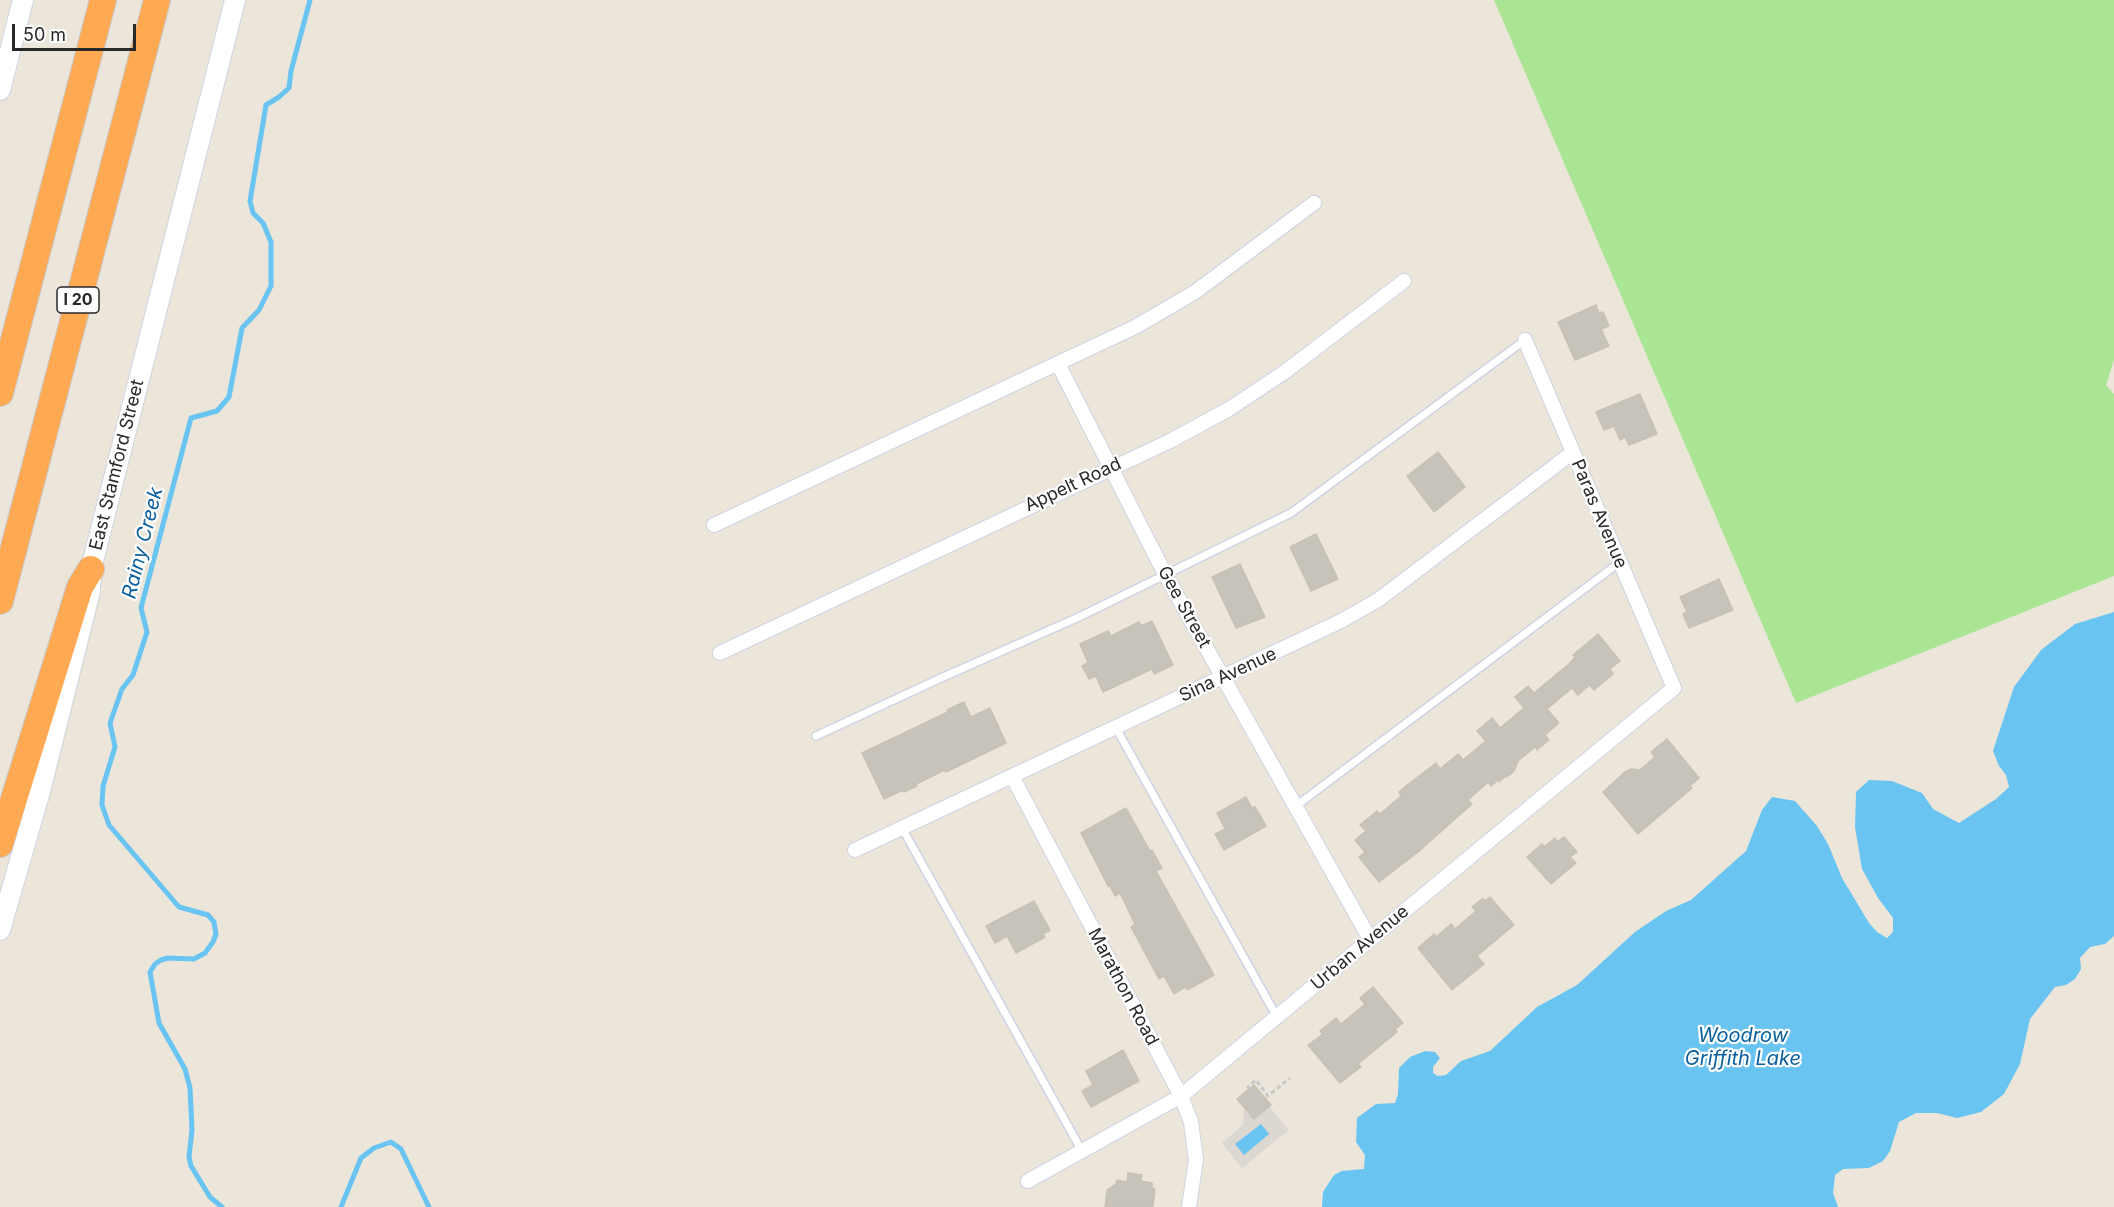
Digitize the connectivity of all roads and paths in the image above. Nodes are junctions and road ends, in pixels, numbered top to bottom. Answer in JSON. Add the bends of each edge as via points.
{"nodes":[{"id":1,"x":23,"y":0,"type":"edge"},
{"id":2,"x":103,"y":0,"type":"edge"},
{"id":3,"x":157,"y":0,"type":"edge"},
{"id":4,"x":235,"y":0,"type":"edge"},
{"id":5,"x":0,"y":90,"type":"edge"},
{"id":6,"x":1314,"y":203,"type":"dead end"},
{"id":7,"x":1404,"y":280,"type":"dead end"},
{"id":8,"x":1525,"y":340,"type":"joint"},
{"id":9,"x":1058,"y":364,"type":"junction"},
{"id":10,"x":0,"y":393,"type":"edge"},
{"id":11,"x":1572,"y":453,"type":"junction"},
{"id":12,"x":1110,"y":468,"type":"junction"},
{"id":13,"x":714,"y":525,"type":"dead end"},
{"id":14,"x":1620,"y":562,"type":"junction"},
{"id":15,"x":91,"y":569,"type":"junction"},
{"id":16,"x":1166,"y":576,"type":"junction"},
{"id":17,"x":0,"y":601,"type":"edge"},
{"id":18,"x":720,"y":653,"type":"dead end"},
{"id":19,"x":1223,"y":678,"type":"junction"},
{"id":20,"x":1674,"y":688,"type":"joint"},
{"id":21,"x":1116,"y":728,"type":"junction"},
{"id":22,"x":816,"y":736,"type":"dead end"},
{"id":23,"x":1012,"y":776,"type":"junction"},
{"id":24,"x":1296,"y":806,"type":"junction"},
{"id":25,"x":902,"y":828,"type":"junction"},
{"id":26,"x":0,"y":844,"type":"edge"},
{"id":27,"x":855,"y":850,"type":"dead end"},
{"id":28,"x":0,"y":930,"type":"edge"},
{"id":29,"x":1370,"y":939,"type":"junction"},
{"id":30,"x":1277,"y":1017,"type":"junction"},
{"id":31,"x":1290,"y":1078,"type":"dead end"},
{"id":32,"x":1250,"y":1089,"type":"dead end"},
{"id":33,"x":1181,"y":1096,"type":"junction"},
{"id":34,"x":1082,"y":1151,"type":"junction"},
{"id":35,"x":1028,"y":1181,"type":"dead end"},
{"id":36,"x":1189,"y":1207,"type":"edge"}],
"edges":[{"from":1,"to":5,"type":"main road"},
{"from":2,"to":10,"type":"highway"},
{"from":3,"to":17,"type":"highway","number":"I 20"},
{"from":4,"to":15,"type":"main road","name":"East Stamford Street"},
{"from":6,"to":9,"type":"street","via":[[1195,292],[1135,327]]},
{"from":7,"to":12,"type":"street","name":"Appelt Road","via":[[1229,409]]},
{"from":8,"to":11,"type":"street","name":"Paras Avenue"},
{"from":8,"to":16,"type":"lane","via":[[1291,513]]},
{"from":9,"to":12,"type":"street","name":"Gee Street"},
{"from":9,"to":13,"type":"street"},
{"from":11,"to":14,"type":"street","name":"Paras Avenue"},
{"from":11,"to":19,"type":"street","name":"Sina Avenue","via":[[1378,600]]},
{"from":12,"to":16,"type":"street","name":"Gee Street"},
{"from":12,"to":18,"type":"street","name":"Appelt Road"},
{"from":14,"to":20,"type":"street","name":"Paras Avenue"},
{"from":14,"to":24,"type":"lane"},
{"from":15,"to":26,"type":"highway","via":[[80,587]]},
{"from":15,"to":28,"type":"main road","name":"East Stamford Street","via":[[90,591],[39,795]]},
{"from":16,"to":19,"type":"street","name":"Gee Street"},
{"from":16,"to":22,"type":"lane"},
{"from":19,"to":21,"type":"street","name":"Sina Avenue"},
{"from":19,"to":24,"type":"street","name":"Gee Street"},
{"from":20,"to":29,"type":"street","name":"Urban Avenue"},
{"from":21,"to":23,"type":"street","name":"Sina Avenue"},
{"from":21,"to":30,"type":"lane"},
{"from":23,"to":25,"type":"street","name":"Sina Avenue"},
{"from":23,"to":33,"type":"street","name":"Marathon Road"},
{"from":24,"to":29,"type":"street","name":"Gee Street"},
{"from":25,"to":27,"type":"street","name":"Sina Avenue"},
{"from":25,"to":34,"type":"lane"},
{"from":29,"to":30,"type":"street","name":"Urban Avenue"},
{"from":30,"to":33,"type":"street","name":"Urban Avenue"},
{"from":31,"to":32,"type":"path","via":[[1268,1096],[1256,1080]]},
{"from":33,"to":34,"type":"street","name":"Urban Avenue"},
{"from":33,"to":36,"type":"street","name":"Marathon Road","via":[[1191,1122],[1196,1160]]},
{"from":34,"to":35,"type":"street","name":"Urban Avenue"}]}
